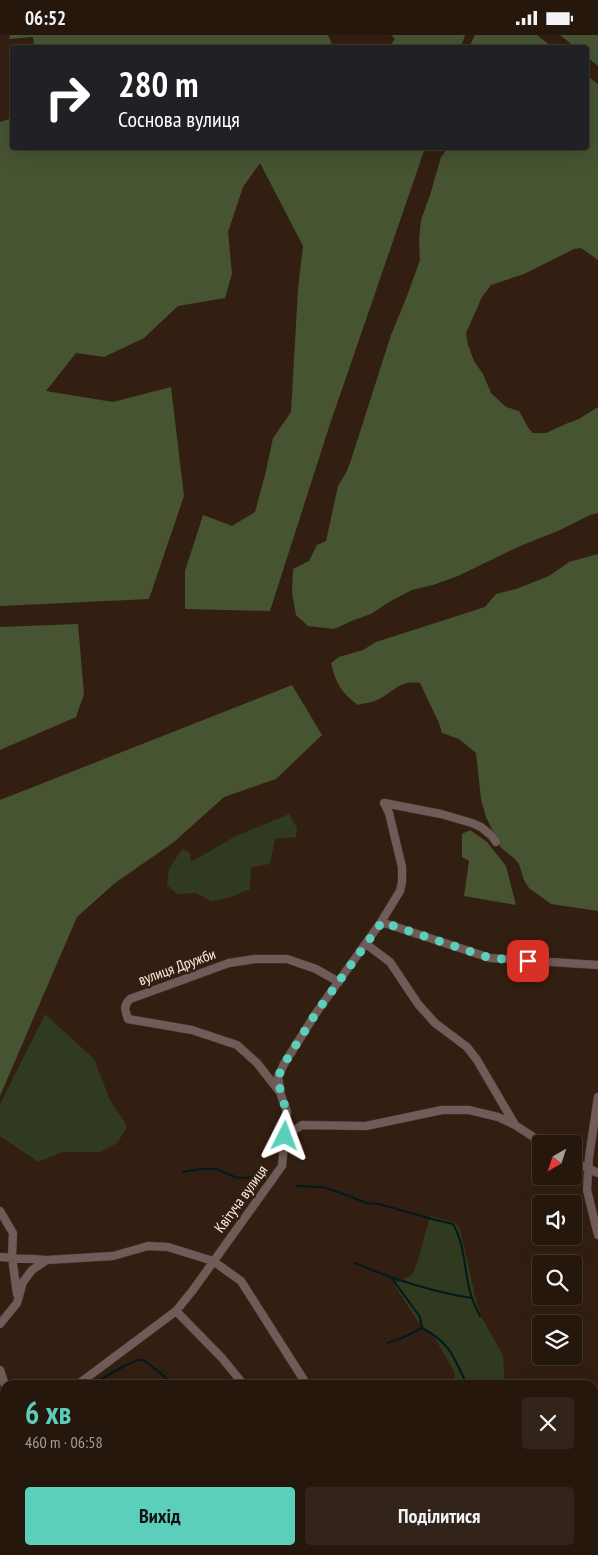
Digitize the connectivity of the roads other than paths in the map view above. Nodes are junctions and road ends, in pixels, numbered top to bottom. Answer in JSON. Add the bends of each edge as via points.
{"nodes":[{"id":1,"x":496,"y":842,"type":"dead end"},
{"id":2,"x":382,"y":922,"type":"junction"},
{"id":3,"x":366,"y":944,"type":"junction"},
{"id":4,"x":598,"y":965,"type":"edge"},
{"id":5,"x":338,"y":982,"type":"junction"},
{"id":6,"x":280,"y":1093,"type":"junction"},
{"id":7,"x":598,"y":1097,"type":"edge"},
{"id":8,"x":515,"y":1125,"type":"junction"},
{"id":9,"x":285,"y":1136,"type":"junction"},
{"id":10,"x":532,"y":1136,"type":"edge"},
{"id":11,"x":582,"y":1166,"type":"edge"},
{"id":12,"x":588,"y":1169,"type":"junction"},
{"id":13,"x":598,"y":1173,"type":"edge"},
{"id":14,"x":0,"y":1211,"type":"edge"},
{"id":15,"x":598,"y":1235,"type":"edge"},
{"id":16,"x":0,"y":1257,"type":"edge"},
{"id":17,"x":12,"y":1257,"type":"junction"},
{"id":18,"x":47,"y":1260,"type":"junction"},
{"id":19,"x":213,"y":1261,"type":"junction"},
{"id":20,"x":18,"y":1298,"type":"junction"},
{"id":21,"x":176,"y":1311,"type":"junction"},
{"id":22,"x":0,"y":1324,"type":"edge"},
{"id":23,"x":85,"y":1380,"type":"edge"},
{"id":24,"x":240,"y":1380,"type":"edge"},
{"id":25,"x":303,"y":1380,"type":"edge"}],
"edges":[{"from":1,"to":2,"type":"street","name":"Квітуча вулиця","via":[[472,823],[384,803],[403,875],[400,891]]},
{"from":2,"to":3,"type":"street","name":"Квітуча вулиця"},
{"from":2,"to":4,"type":"street","via":[[490,958]]},
{"from":3,"to":5,"type":"street","name":"Квітуча вулиця"},
{"from":3,"to":8,"type":"street","via":[[390,962],[434,1023],[467,1047]]},
{"from":5,"to":6,"type":"street","name":"Квітуча вулиця","via":[[284,1064],[278,1077]]},
{"from":5,"to":6,"type":"street","name":"вулиця Дружби","via":[[316,969],[287,959],[255,959],[229,963],[125,1003],[128,1019],[192,1029],[237,1045],[257,1063]]},
{"from":6,"to":9,"type":"street","name":"Квітуча вулиця","via":[[287,1112]]},
{"from":7,"to":12,"type":"street"},
{"from":8,"to":9,"type":"street","via":[[469,1110],[442,1110],[366,1126],[302,1125]]},
{"from":8,"to":10,"type":"street"},
{"from":9,"to":19,"type":"street","name":"Квітуча вулиця","via":[[282,1166]]},
{"from":11,"to":12,"type":"street"},
{"from":12,"to":13,"type":"street"},
{"from":12,"to":15,"type":"street","via":[[587,1190]]},
{"from":14,"to":17,"type":"street","via":[[13,1233]]},
{"from":16,"to":17,"type":"street"},
{"from":17,"to":18,"type":"street"},
{"from":17,"to":20,"type":"street"},
{"from":18,"to":19,"type":"street","via":[[113,1256],[148,1246],[168,1247]]},
{"from":18,"to":20,"type":"street","via":[[32,1270],[23,1282]]},
{"from":19,"to":21,"type":"street","name":"Квітуча вулиця"},
{"from":19,"to":25,"type":"street","via":[[241,1281]]},
{"from":20,"to":22,"type":"street"},
{"from":21,"to":23,"type":"street","name":"Квітуча вулиця"},
{"from":21,"to":24,"type":"street"}]}
